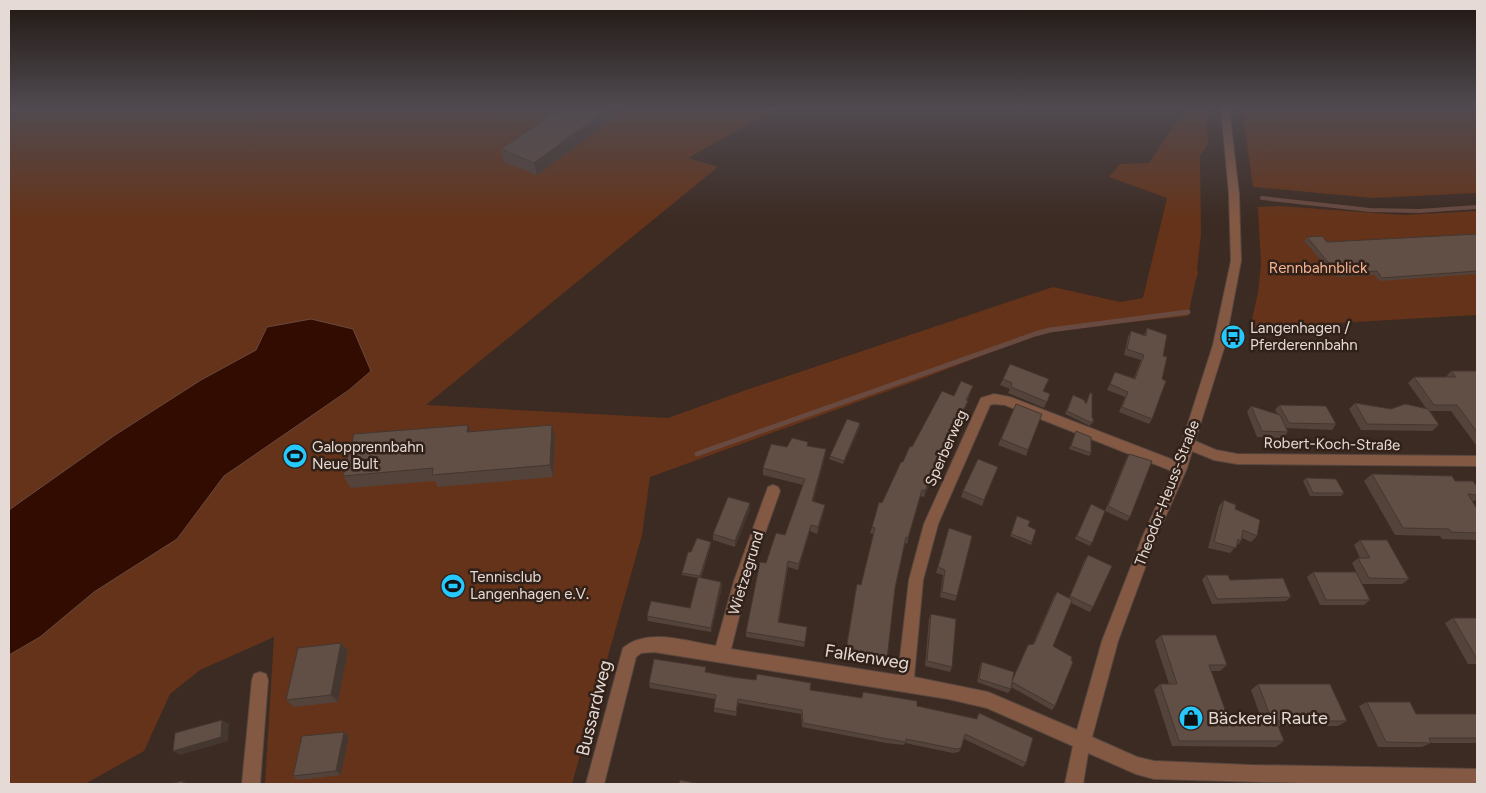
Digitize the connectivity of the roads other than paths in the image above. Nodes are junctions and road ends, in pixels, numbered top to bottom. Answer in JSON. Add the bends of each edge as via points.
{"nodes":[{"id":1,"x":1229,"y":145,"type":"edge"},
{"id":2,"x":1188,"y":444,"type":"junction"},
{"id":3,"x":1477,"y":461,"type":"edge"},
{"id":4,"x":1180,"y":468,"type":"junction"},
{"id":5,"x":773,"y":491,"type":"dead end"},
{"id":6,"x":637,"y":646,"type":"joint"},
{"id":7,"x":722,"y":655,"type":"junction"},
{"id":8,"x":260,"y":680,"type":"dead end"},
{"id":9,"x":904,"y":683,"type":"junction"},
{"id":10,"x":1082,"y":741,"type":"junction"},
{"id":11,"x":1477,"y":778,"type":"edge"},
{"id":12,"x":251,"y":784,"type":"edge"},
{"id":13,"x":595,"y":784,"type":"edge"},
{"id":14,"x":1074,"y":784,"type":"edge"}],
"edges":[{"from":1,"to":2,"type":"street","name":"Theodor-Heuss-Straße","via":[[1236,261],[1219,345]]},
{"from":2,"to":3,"type":"street","name":"Robert-Koch-Straße","via":[[1237,459]]},
{"from":2,"to":4,"type":"street","name":"Theodor-Heuss-Straße"},
{"from":4,"to":9,"type":"street","name":"Sperberweg","via":[[1006,400],[984,401],[931,524],[916,580]]},
{"from":4,"to":10,"type":"street","name":"Theodor-Heuss-Straße","via":[[1110,641]]},
{"from":5,"to":7,"type":"street","name":"Wietzegrund","via":[[741,581]]},
{"from":6,"to":7,"type":"street","name":"Falkenweg","via":[[654,644]]},
{"from":6,"to":13,"type":"street","name":"Bussardweg","via":[[629,653]]},
{"from":7,"to":9,"type":"street","name":"Falkenweg"},
{"from":8,"to":12,"type":"street"},
{"from":9,"to":10,"type":"street","name":"Falkenweg","via":[[988,700]]},
{"from":10,"to":11,"type":"street","name":"Falkenweg","via":[[1154,770]]},
{"from":10,"to":14,"type":"street","name":"Theodor-Heuss-Straße"}]}
